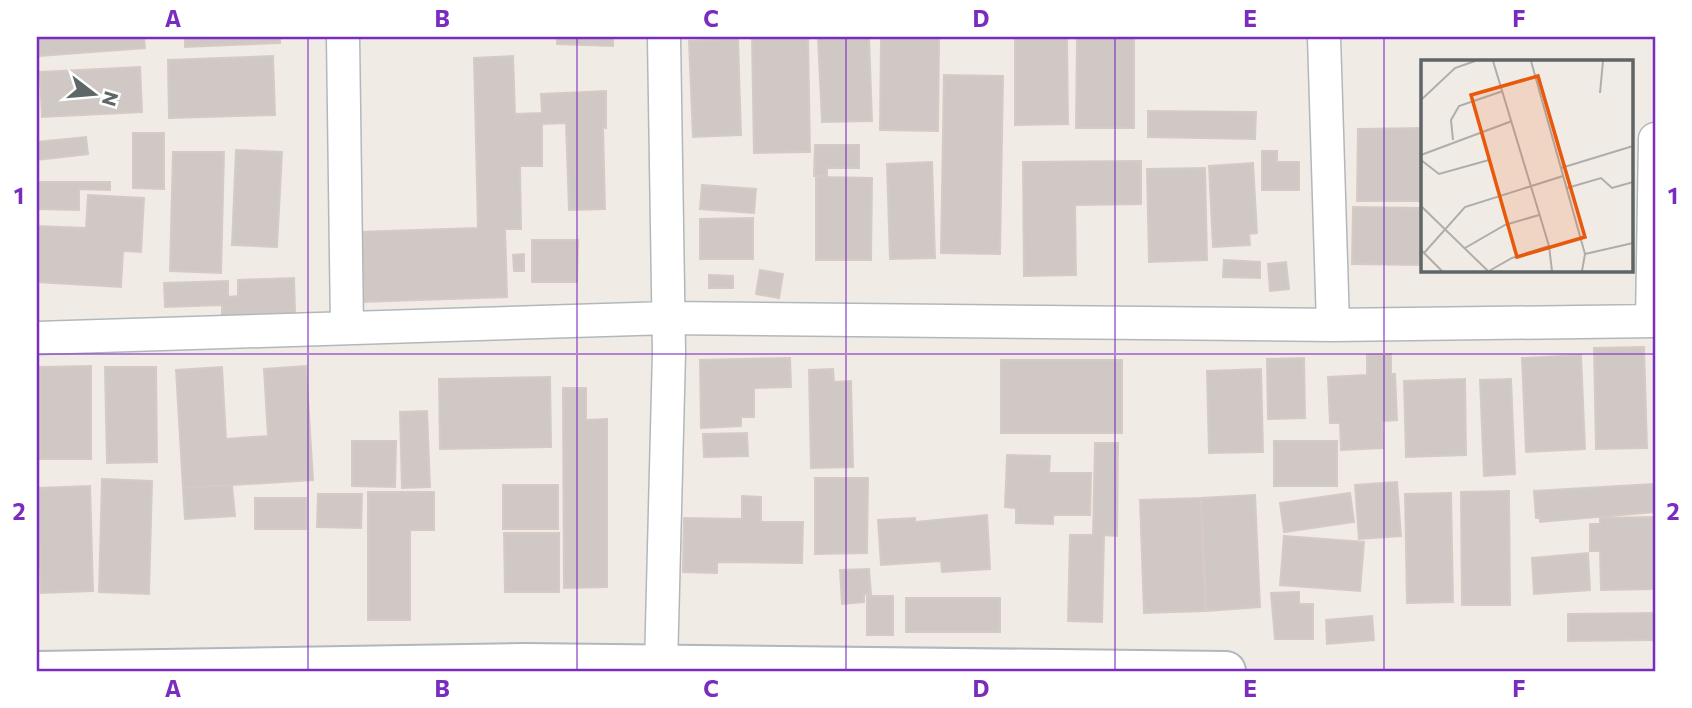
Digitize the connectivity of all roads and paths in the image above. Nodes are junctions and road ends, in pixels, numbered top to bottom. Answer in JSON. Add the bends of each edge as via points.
{"nodes":[{"id":1,"x":343,"y":37,"type":"edge"},
{"id":2,"x":664,"y":37,"type":"edge"},
{"id":3,"x":1324,"y":37,"type":"edge"},
{"id":4,"x":1655,"y":139,"type":"edge"},
{"id":5,"x":668,"y":318,"type":"junction"},
{"id":6,"x":1654,"y":321,"type":"edge"},
{"id":7,"x":1333,"y":325,"type":"junction"},
{"id":8,"x":346,"y":328,"type":"junction"},
{"id":9,"x":37,"y":338,"type":"edge"},
{"id":10,"x":661,"y":666,"type":"junction"},
{"id":11,"x":525,"y":667,"type":"edge"},
{"id":12,"x":740,"y":669,"type":"edge"},
{"id":13,"x":37,"y":671,"type":"edge"},
{"id":14,"x":1226,"y":671,"type":"edge"}],
"edges":[{"from":1,"to":8,"type":"street"},
{"from":2,"to":5,"type":"street"},
{"from":3,"to":7,"type":"street"},
{"from":4,"to":6,"type":"street"},
{"from":5,"to":7,"type":"street"},
{"from":5,"to":8,"type":"street"},
{"from":5,"to":10,"type":"street"},
{"from":6,"to":7,"type":"street"},
{"from":8,"to":9,"type":"street"},
{"from":10,"to":11,"type":"main road"},
{"from":10,"to":12,"type":"main road"},
{"from":11,"to":13,"type":"main road"},
{"from":12,"to":14,"type":"main road"}]}
